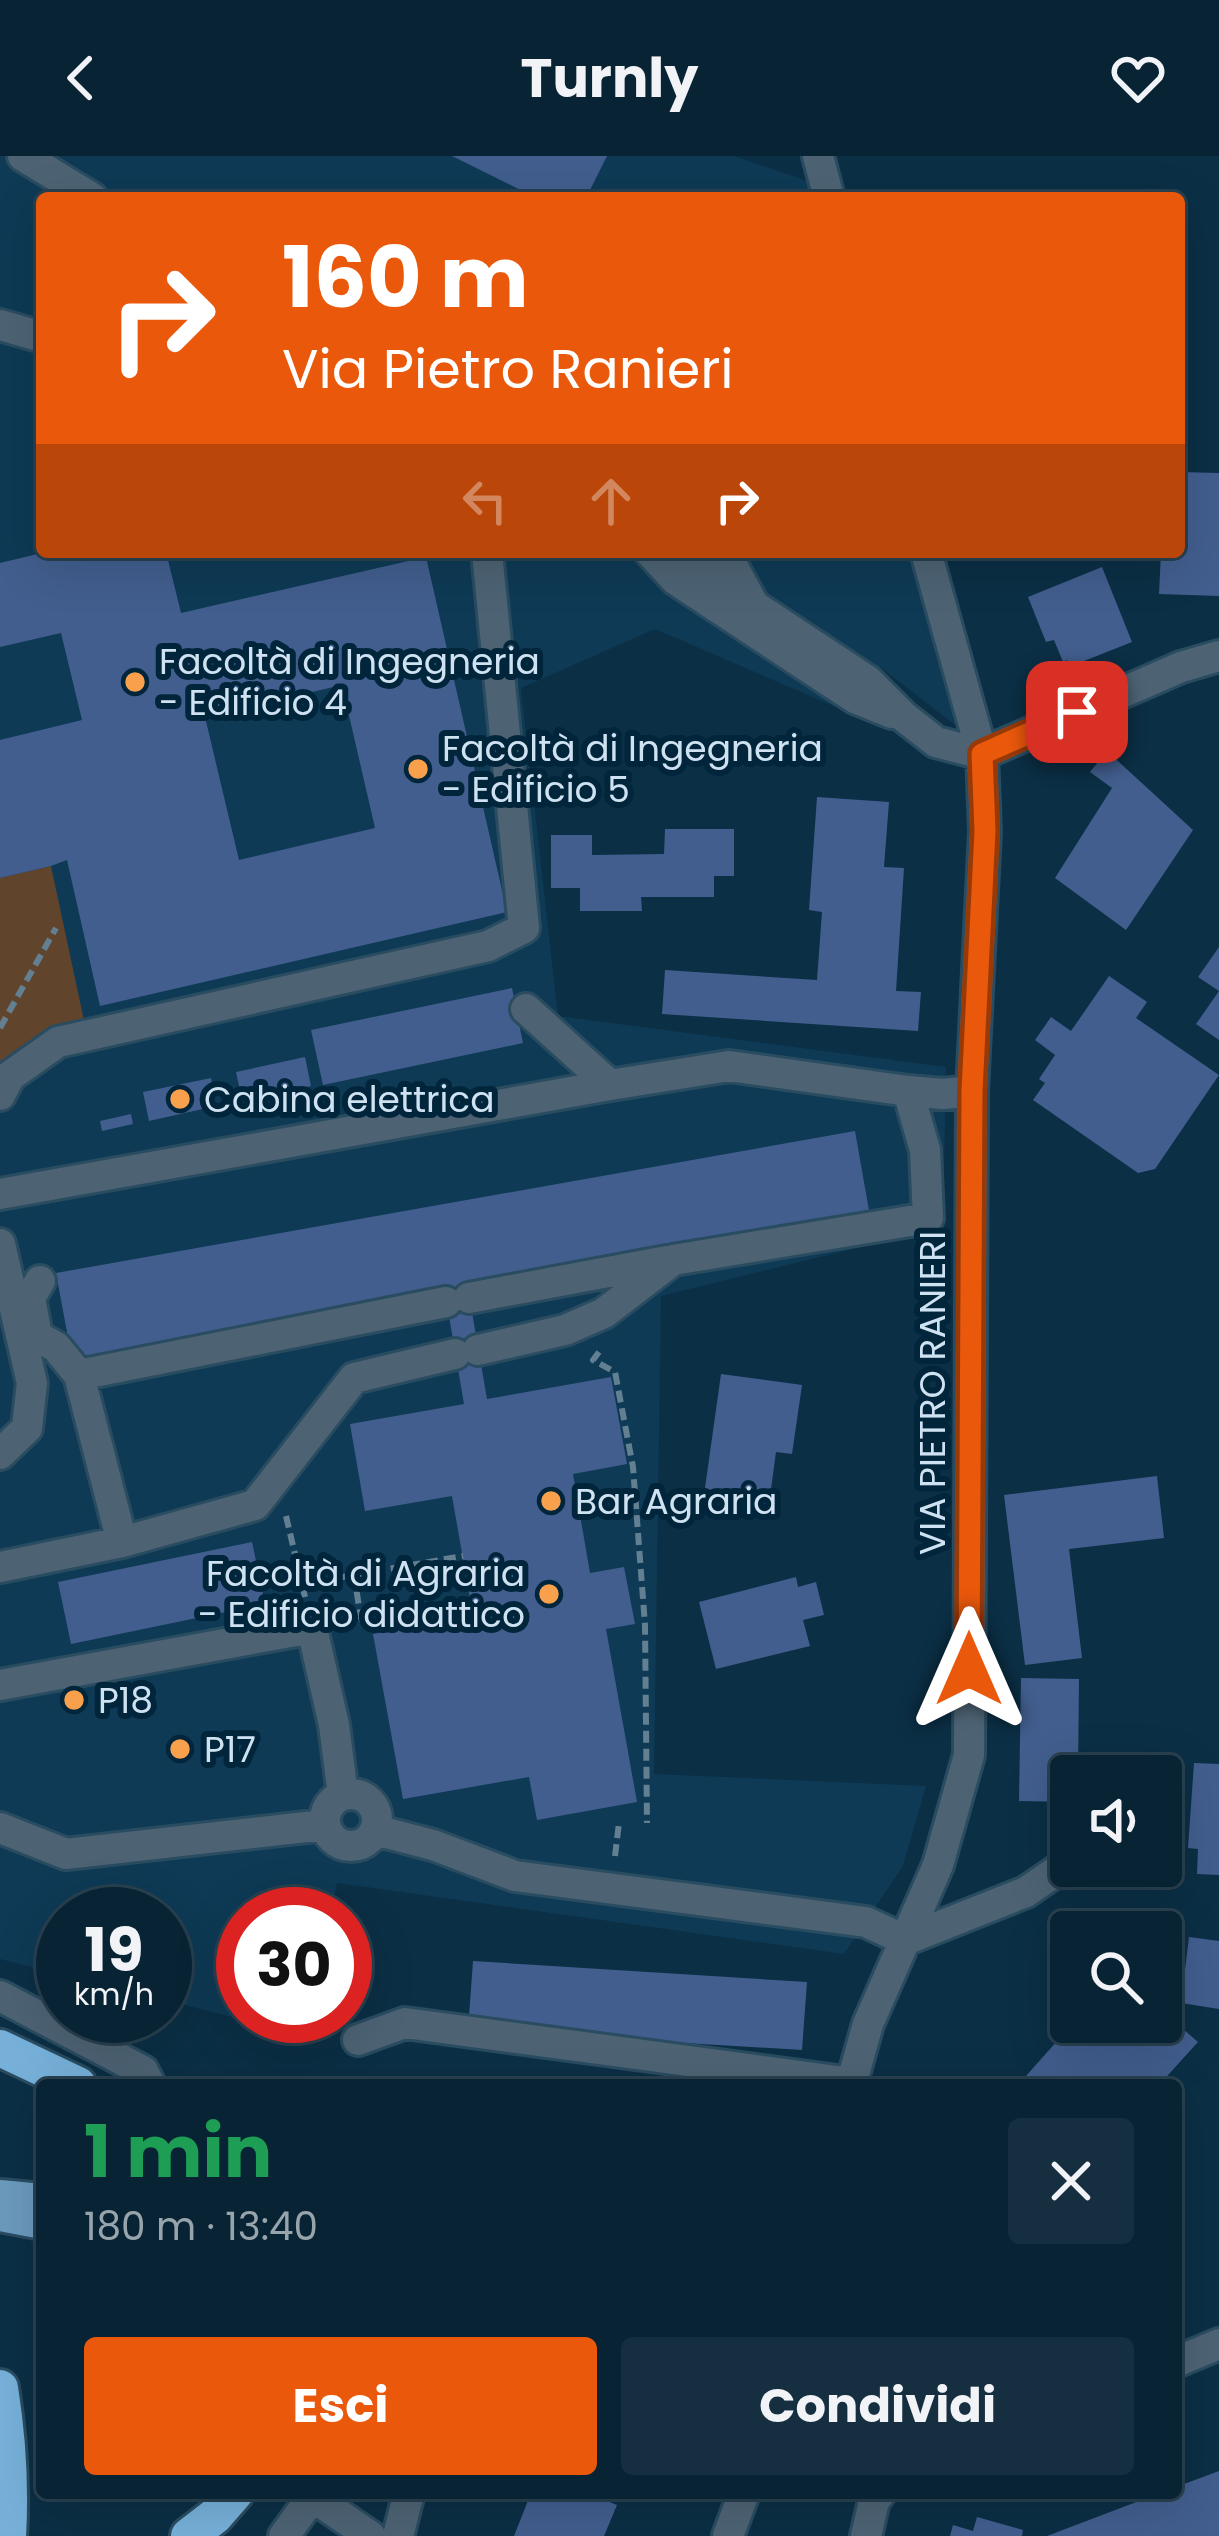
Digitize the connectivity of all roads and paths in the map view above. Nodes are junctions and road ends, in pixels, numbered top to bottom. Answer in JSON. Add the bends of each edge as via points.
{"nodes":[{"id":1,"x":10,"y":156,"type":"edge"},
{"id":2,"x":23,"y":156,"type":"edge"},
{"id":3,"x":786,"y":156,"type":"edge"},
{"id":4,"x":0,"y":163,"type":"edge"},
{"id":5,"x":823,"y":175,"type":"edge"},
{"id":6,"x":82,"y":192,"type":"edge"},
{"id":7,"x":0,"y":325,"type":"edge"},
{"id":8,"x":36,"y":335,"type":"edge"},
{"id":9,"x":488,"y":558,"type":"edge"},
{"id":10,"x":656,"y":558,"type":"edge"},
{"id":11,"x":679,"y":558,"type":"edge"},
{"id":12,"x":727,"y":558,"type":"edge"},
{"id":13,"x":928,"y":558,"type":"edge"},
{"id":14,"x":755,"y":607,"type":"junction"},
{"id":15,"x":1219,"y":656,"type":"edge"},
{"id":16,"x":904,"y":717,"type":"junction"},
{"id":17,"x":982,"y":754,"type":"junction"},
{"id":18,"x":56,"y":928,"type":"dead end"},
{"id":19,"x":526,"y":1009,"type":"dead end"},
{"id":20,"x":0,"y":1028,"type":"edge"},
{"id":21,"x":610,"y":1084,"type":"junction"},
{"id":22,"x":908,"y":1091,"type":"junction"},
{"id":23,"x":972,"y":1091,"type":"junction"},
{"id":24,"x":0,"y":1095,"type":"edge"},
{"id":25,"x":0,"y":1194,"type":"edge"},
{"id":26,"x":0,"y":1244,"type":"edge"},
{"id":27,"x":673,"y":1260,"type":"junction"},
{"id":28,"x":40,"y":1281,"type":"dead end"},
{"id":29,"x":593,"y":1360,"type":"dead end"},
{"id":30,"x":79,"y":1375,"type":"junction"},
{"id":31,"x":0,"y":1454,"type":"edge"},
{"id":32,"x":255,"y":1505,"type":"junction"},
{"id":33,"x":122,"y":1542,"type":"junction"},
{"id":34,"x":463,"y":1556,"type":"dead end"},
{"id":35,"x":0,"y":1567,"type":"edge"},
{"id":36,"x":354,"y":1575,"type":"junction"},
{"id":37,"x":361,"y":1618,"type":"dead end"},
{"id":38,"x":0,"y":1685,"type":"edge"},
{"id":39,"x":344,"y":1795,"type":"junction"},
{"id":40,"x":619,"y":1823,"type":"dead end"},
{"id":41,"x":646,"y":1823,"type":"dead end"},
{"id":42,"x":325,"y":1825,"type":"junction"},
{"id":43,"x":1,"y":1829,"type":"edge"},
{"id":44,"x":375,"y":1830,"type":"junction"},
{"id":45,"x":616,"y":1848,"type":"dead end"},
{"id":46,"x":1050,"y":1876,"type":"edge"},
{"id":47,"x":892,"y":1933,"type":"junction"},
{"id":48,"x":0,"y":1996,"type":"edge"},
{"id":49,"x":372,"y":2035,"type":"edge"},
{"id":50,"x":0,"y":2048,"type":"edge"},
{"id":51,"x":65,"y":2079,"type":"edge"},
{"id":52,"x":147,"y":2079,"type":"edge"},
{"id":53,"x":814,"y":2079,"type":"edge"},
{"id":54,"x":852,"y":2079,"type":"edge"},
{"id":55,"x":0,"y":2195,"type":"edge"},
{"id":56,"x":36,"y":2198,"type":"edge"},
{"id":57,"x":0,"y":2216,"type":"edge"},
{"id":58,"x":36,"y":2223,"type":"edge"},
{"id":59,"x":1219,"y":2344,"type":"edge"},
{"id":60,"x":1182,"y":2359,"type":"edge"},
{"id":61,"x":0,"y":2387,"type":"edge"},
{"id":62,"x":230,"y":2499,"type":"edge"},
{"id":63,"x":311,"y":2499,"type":"edge"},
{"id":64,"x":319,"y":2499,"type":"edge"},
{"id":65,"x":407,"y":2499,"type":"edge"},
{"id":66,"x":742,"y":2499,"type":"edge"},
{"id":67,"x":876,"y":2499,"type":"edge"},
{"id":68,"x":8,"y":2536,"type":"edge"},
{"id":69,"x":189,"y":2536,"type":"edge"},
{"id":70,"x":284,"y":2536,"type":"edge"},
{"id":71,"x":370,"y":2536,"type":"edge"},
{"id":72,"x":398,"y":2536,"type":"edge"},
{"id":73,"x":728,"y":2536,"type":"edge"},
{"id":74,"x":866,"y":2536,"type":"edge"}],
"edges":[{"from":1,"to":4,"type":"street"},
{"from":2,"to":6,"type":"street"},
{"from":3,"to":5,"type":"street"},
{"from":7,"to":8,"type":"street"},
{"from":9,"to":24,"type":"street","via":[[524,928],[488,946],[58,1042],[10,1076]]},
{"from":10,"to":16,"type":"street","via":[[676,580],[855,698]]},
{"from":11,"to":14,"type":"street"},
{"from":12,"to":14,"type":"street"},
{"from":13,"to":17,"type":"street","name":"VIA PIETRO RANIERI"},
{"from":14,"to":16,"type":"street","via":[[868,681]]},
{"from":15,"to":17,"type":"street"},
{"from":16,"to":17,"type":"street","via":[[936,742]]},
{"from":17,"to":23,"type":"street","name":"VIA PIETRO RANIERI"},
{"from":18,"to":20,"type":"path"},
{"from":19,"to":21,"type":"street"},
{"from":21,"to":22,"type":"street","via":[[729,1066]]},
{"from":21,"to":25,"type":"street"},
{"from":22,"to":23,"type":"street"},
{"from":22,"to":27,"type":"street","via":[[925,1150],[928,1218]]},
{"from":23,"to":47,"type":"street","name":"VIA PIETRO RANIERI","via":[[969,1755],[938,1865]]},
{"from":26,"to":31,"type":"street","via":[[32,1383],[27,1428]]},
{"from":27,"to":30,"type":"street"},
{"from":27,"to":32,"type":"street","via":[[604,1312],[565,1330],[354,1378]]},
{"from":28,"to":30,"type":"street","via":[[30,1298],[37,1336]]},
{"from":29,"to":41,"type":"path","via":[[615,1372],[633,1467],[645,1625]]},
{"from":30,"to":33,"type":"street"},
{"from":32,"to":33,"type":"street"},
{"from":32,"to":36,"type":"path","via":[[286,1516],[302,1584]]},
{"from":33,"to":35,"type":"street"},
{"from":34,"to":36,"type":"path"},
{"from":36,"to":37,"type":"path"},
{"from":38,"to":39,"type":"street","via":[[312,1628]]},
{"from":39,"to":42,"type":"street","via":[[332,1801]]},
{"from":39,"to":44,"type":"street","via":[[368,1800]]},
{"from":40,"to":45,"type":"path"},
{"from":42,"to":43,"type":"street","via":[[66,1854]]},
{"from":42,"to":44,"type":"street","via":[[349,1846]]},
{"from":44,"to":47,"type":"street","via":[[514,1881]]},
{"from":46,"to":47,"type":"street","via":[[1026,1892]]},
{"from":47,"to":54,"type":"street","name":"VIA PIETRO RANIERI"},
{"from":48,"to":52,"type":"street"},
{"from":49,"to":53,"type":"street","name":"VIA PIETRO RANIERI","via":[[405,2024]]},
{"from":50,"to":51,"type":"highway"},
{"from":55,"to":56,"type":"main road"},
{"from":57,"to":58,"type":"main road"},
{"from":59,"to":60,"type":"street"},
{"from":61,"to":68,"type":"highway"},
{"from":62,"to":69,"type":"highway"},
{"from":63,"to":70,"type":"street"},
{"from":64,"to":71,"type":"street"},
{"from":65,"to":72,"type":"street"},
{"from":66,"to":73,"type":"street"},
{"from":67,"to":74,"type":"street"}]}
